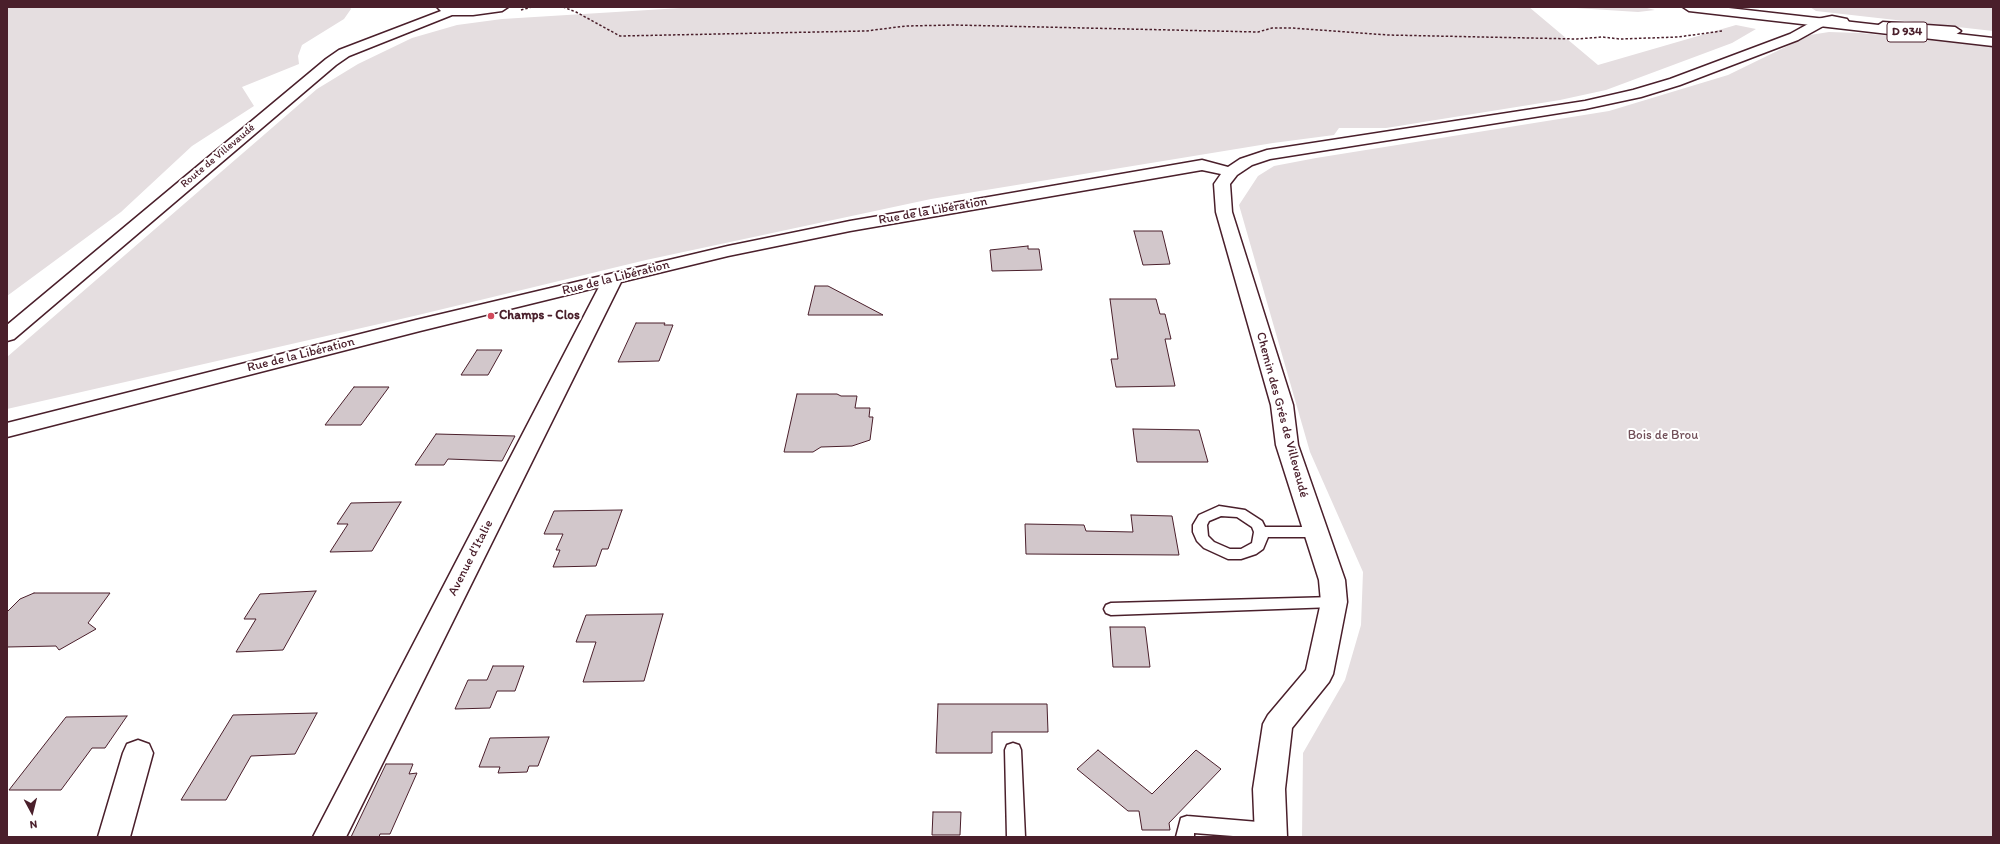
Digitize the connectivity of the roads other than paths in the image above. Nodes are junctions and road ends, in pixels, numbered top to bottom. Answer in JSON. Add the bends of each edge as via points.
{"nodes":[{"id":1,"x":502,"y":7,"type":"edge"},
{"id":2,"x":1690,"y":7,"type":"edge"},
{"id":3,"x":1703,"y":7,"type":"edge"},
{"id":4,"x":447,"y":9,"type":"edge"},
{"id":5,"x":1821,"y":22,"type":"junction"},
{"id":6,"x":1955,"y":31,"type":"junction"},
{"id":7,"x":1993,"y":36,"type":"edge"},
{"id":8,"x":1993,"y":42,"type":"edge"},
{"id":9,"x":1231,"y":172,"type":"junction"},
{"id":10,"x":613,"y":279,"type":"junction"},
{"id":11,"x":7,"y":335,"type":"edge"},
{"id":12,"x":7,"y":430,"type":"edge"},
{"id":13,"x":1261,"y":532,"type":"dead end"},
{"id":14,"x":1314,"y":532,"type":"junction"},
{"id":15,"x":1334,"y":602,"type":"junction"},
{"id":16,"x":1111,"y":609,"type":"dead end"},
{"id":17,"x":1013,"y":750,"type":"dead end"},
{"id":18,"x":138,"y":753,"type":"dead end"},
{"id":19,"x":1271,"y":834,"type":"edge"},
{"id":20,"x":114,"y":837,"type":"edge"},
{"id":21,"x":329,"y":837,"type":"edge"},
{"id":22,"x":1016,"y":837,"type":"edge"},
{"id":23,"x":1185,"y":837,"type":"edge"}],
"edges":[{"from":1,"to":4,"type":"street","via":[[473,11]]},
{"from":2,"to":5,"type":"street","number":"D 934"},
{"from":3,"to":6,"type":"street","number":"D 934","via":[[1812,15]]},
{"from":4,"to":11,"type":"street","name":"Route de Villevaudé","via":[[344,53],[331,62]]},
{"from":5,"to":6,"type":"street","via":[[1832,20],[1907,29]]},
{"from":5,"to":8,"type":"street","number":"D 934"},
{"from":5,"to":9,"type":"street","via":[[1794,37],[1636,94],[1578,106],[1266,155],[1246,162]]},
{"from":6,"to":7,"type":"street","number":"D 934"},
{"from":9,"to":10,"type":"street","name":"Rue de la Libération","via":[[1202,165],[866,223],[728,251]]},
{"from":9,"to":14,"type":"street","name":"Chemin des Grés de Villevaudé","via":[[1222,184],[1224,212],[1282,405],[1287,445]]},
{"from":10,"to":12,"type":"street","name":"Rue de la Libération","via":[[416,326]]},
{"from":10,"to":21,"type":"street","name":"Avenue d'Italie"},
{"from":13,"to":14,"type":"lane"},
{"from":14,"to":15,"type":"street","name":"Chemin des Grés de Villevaudé","via":[[1332,580]]},
{"from":15,"to":16,"type":"lane"},
{"from":15,"to":19,"type":"street","name":"Chemin des Grés de Villevaudé","via":[[1319,674],[1278,724],[1269,788]]},
{"from":17,"to":22,"type":"lane"},
{"from":18,"to":20,"type":"street"},
{"from":19,"to":23,"type":"lane","via":[[1187,824]]}]}
